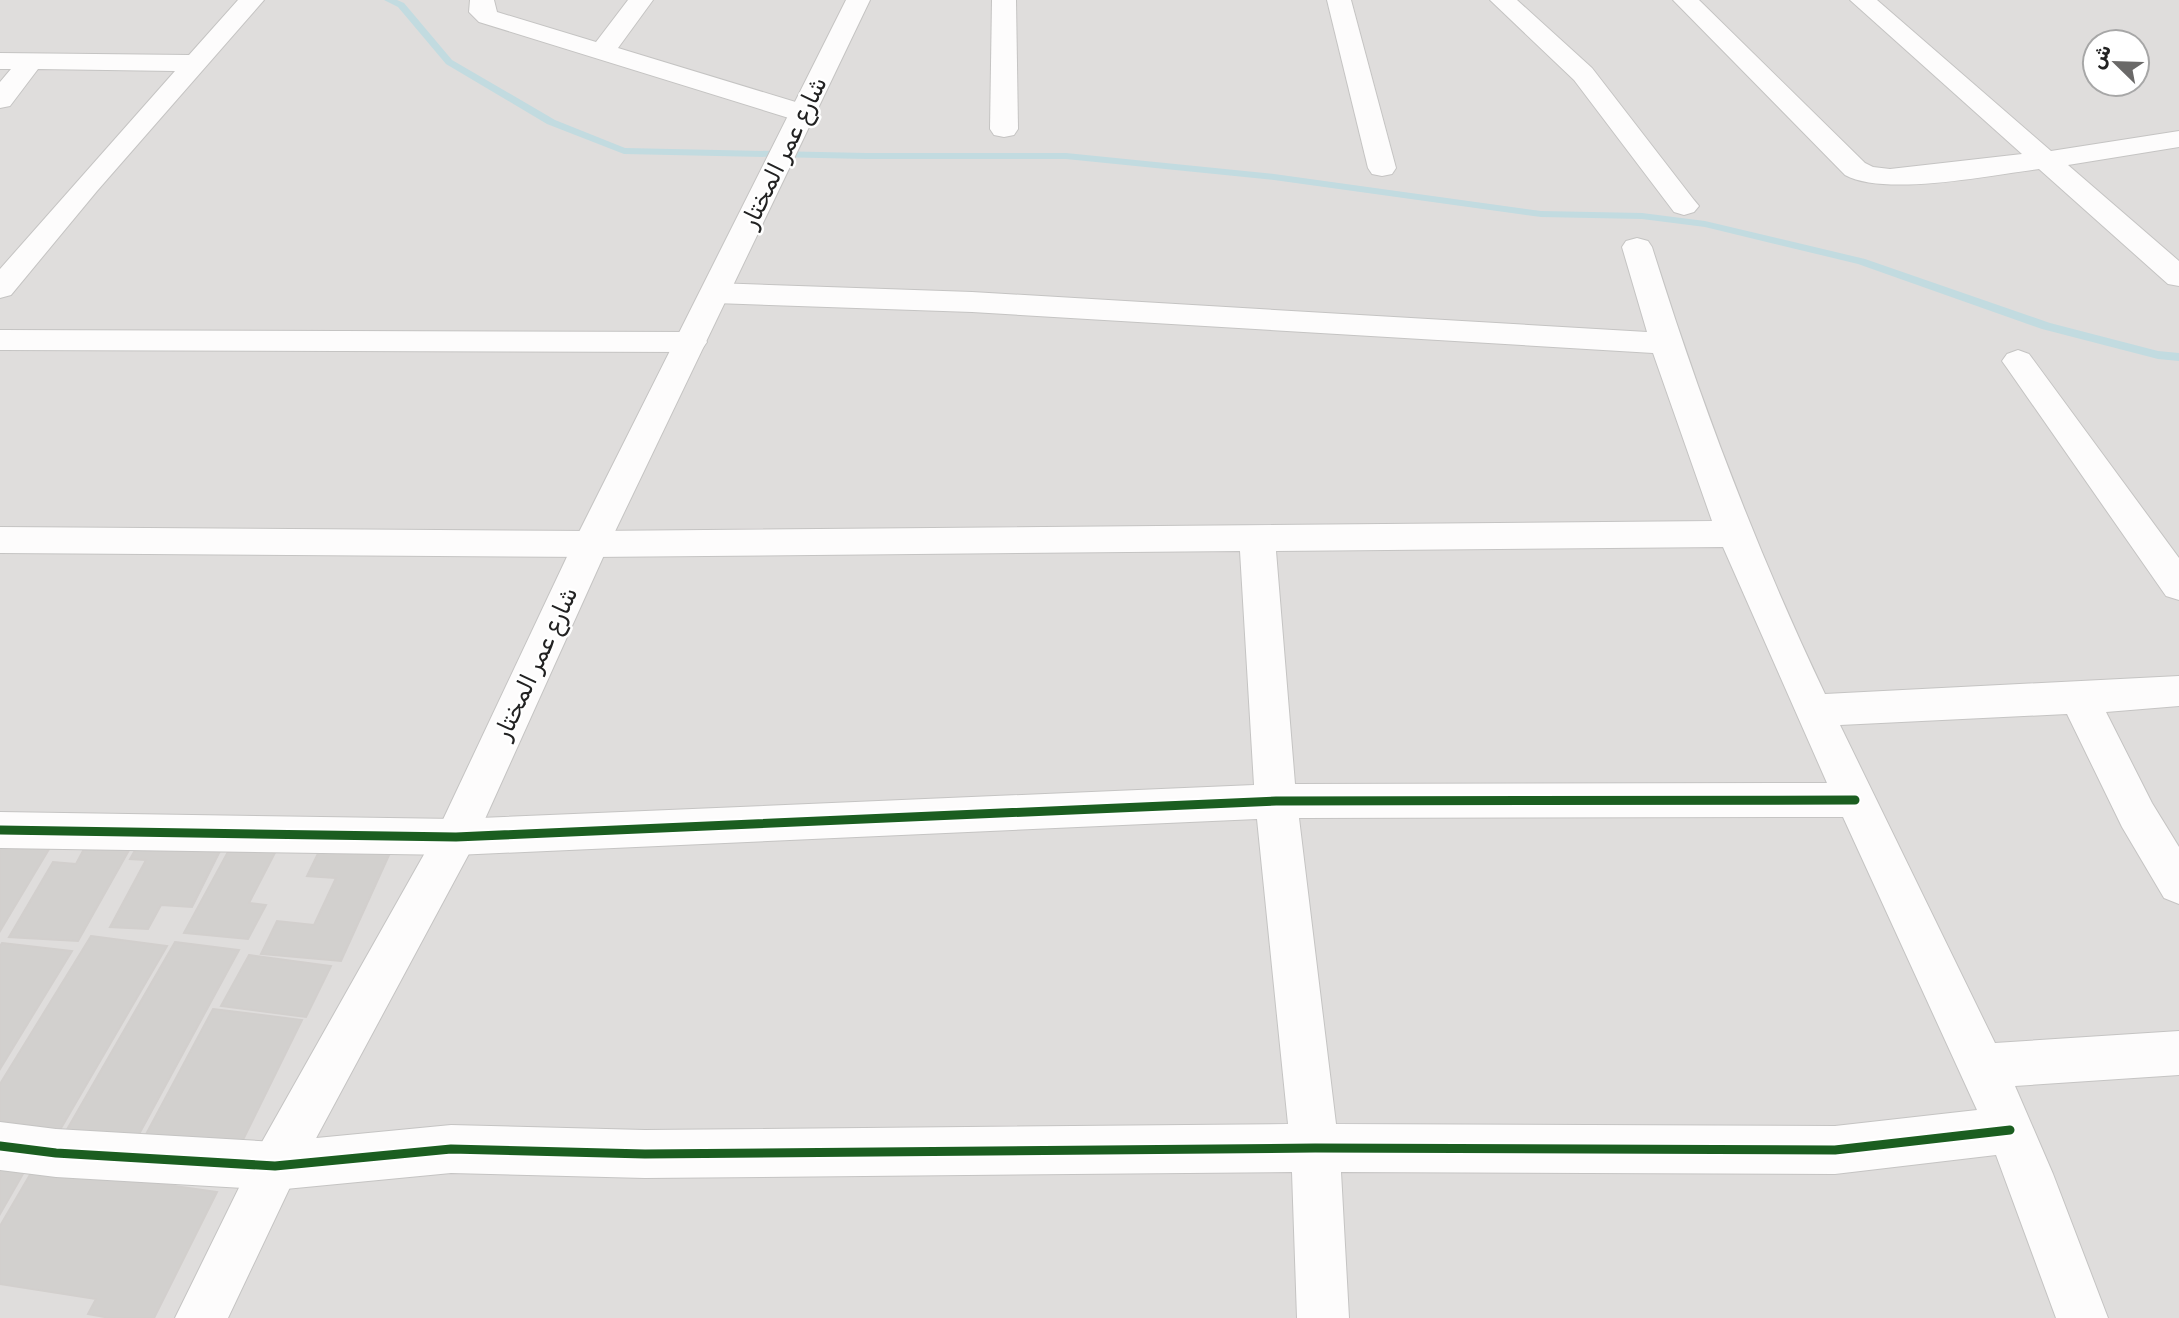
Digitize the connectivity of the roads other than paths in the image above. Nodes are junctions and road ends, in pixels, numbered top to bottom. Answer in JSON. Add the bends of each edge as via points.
{"nodes":[{"id":1,"x":252,"y":0,"type":"edge"},
{"id":2,"x":482,"y":0,"type":"edge"},
{"id":3,"x":641,"y":0,"type":"edge"},
{"id":4,"x":858,"y":0,"type":"edge"},
{"id":5,"x":1004,"y":0,"type":"edge"},
{"id":6,"x":1339,"y":0,"type":"edge"},
{"id":7,"x":1502,"y":0,"type":"edge"},
{"id":8,"x":1685,"y":0,"type":"edge"},
{"id":9,"x":1862,"y":0,"type":"edge"},
{"id":10,"x":603,"y":50,"type":"junction"},
{"id":11,"x":0,"y":61,"type":"edge"},
{"id":12,"x":31,"y":61,"type":"junction"},
{"id":13,"x":194,"y":63,"type":"junction"},
{"id":14,"x":0,"y":100,"type":"edge"},
{"id":15,"x":803,"y":113,"type":"junction"},
{"id":16,"x":1004,"y":130,"type":"dead end"},
{"id":17,"x":2179,"y":139,"type":"edge"},
{"id":18,"x":2047,"y":160,"type":"junction"},
{"id":19,"x":1382,"y":168,"type":"dead end"},
{"id":20,"x":1684,"y":206,"type":"dead end"},
{"id":21,"x":1637,"y":247,"type":"dead end"},
{"id":22,"x":2179,"y":277,"type":"edge"},
{"id":23,"x":0,"y":288,"type":"edge"},
{"id":24,"x":715,"y":293,"type":"junction"},
{"id":25,"x":0,"y":340,"type":"edge"},
{"id":26,"x":691,"y":342,"type":"junction"},
{"id":27,"x":1665,"y":343,"type":"junction"},
{"id":28,"x":2018,"y":361,"type":"dead end"},
{"id":29,"x":1735,"y":534,"type":"junction"},
{"id":30,"x":1257,"y":538,"type":"junction"},
{"id":31,"x":0,"y":540,"type":"edge"},
{"id":32,"x":590,"y":544,"type":"junction"},
{"id":33,"x":2179,"y":586,"type":"edge"},
{"id":34,"x":2179,"y":691,"type":"edge"},
{"id":35,"x":2079,"y":698,"type":"junction"},
{"id":36,"x":1815,"y":710,"type":"junction"},
{"id":37,"x":1855,"y":800,"type":"junction"},
{"id":38,"x":1276,"y":801,"type":"junction"},
{"id":39,"x":0,"y":831,"type":"edge"},
{"id":40,"x":456,"y":837,"type":"junction"},
{"id":41,"x":2179,"y":885,"type":"edge"},
{"id":42,"x":2179,"y":1053,"type":"edge"},
{"id":43,"x":1981,"y":1066,"type":"junction"},
{"id":44,"x":2010,"y":1130,"type":"junction"},
{"id":45,"x":0,"y":1146,"type":"edge"},
{"id":46,"x":1315,"y":1148,"type":"junction"},
{"id":47,"x":275,"y":1166,"type":"junction"},
{"id":48,"x":201,"y":1318,"type":"edge"},
{"id":49,"x":1323,"y":1318,"type":"edge"},
{"id":50,"x":2082,"y":1318,"type":"edge"}],
"edges":[{"from":1,"to":13,"type":"street"},
{"from":2,"to":10,"type":"street","via":[[482,12],[488,17]]},
{"from":3,"to":10,"type":"street"},
{"from":4,"to":15,"type":"street","name":"شارع عمر المختار"},
{"from":5,"to":16,"type":"street"},
{"from":6,"to":19,"type":"street"},
{"from":7,"to":20,"type":"street","via":[[1583,74]]},
{"from":8,"to":18,"type":"street","via":[[1855,169],[1866,174],[1890,177]]},
{"from":9,"to":18,"type":"street"},
{"from":10,"to":15,"type":"street"},
{"from":11,"to":12,"type":"street"},
{"from":12,"to":13,"type":"street"},
{"from":12,"to":14,"type":"street"},
{"from":13,"to":23,"type":"street"},
{"from":15,"to":24,"type":"street","name":"شارع عمر المختار"},
{"from":17,"to":18,"type":"street"},
{"from":18,"to":22,"type":"street"},
{"from":21,"to":27,"type":"street"},
{"from":24,"to":26,"type":"street","name":"شارع عمر المختار"},
{"from":24,"to":27,"type":"street","via":[[986,303]]},
{"from":25,"to":26,"type":"street"},
{"from":26,"to":32,"type":"street","name":"شارع عمر المختار"},
{"from":27,"to":29,"type":"street"},
{"from":28,"to":33,"type":"street"},
{"from":29,"to":30,"type":"street"},
{"from":29,"to":36,"type":"street"},
{"from":30,"to":32,"type":"street"},
{"from":30,"to":38,"type":"street"},
{"from":31,"to":32,"type":"street"},
{"from":32,"to":40,"type":"street","name":"شارع عمر المختار"},
{"from":34,"to":35,"type":"street"},
{"from":35,"to":36,"type":"street"},
{"from":35,"to":41,"type":"street","via":[[2137,815]]},
{"from":36,"to":37,"type":"street"},
{"from":37,"to":38,"type":"street"},
{"from":37,"to":43,"type":"street"},
{"from":38,"to":40,"type":"street"},
{"from":38,"to":46,"type":"street"},
{"from":39,"to":40,"type":"street"},
{"from":40,"to":47,"type":"street","name":"شارع عمر المختار"},
{"from":42,"to":43,"type":"street"},
{"from":43,"to":44,"type":"street"},
{"from":44,"to":46,"type":"street","via":[[1836,1150]]},
{"from":44,"to":50,"type":"street"},
{"from":45,"to":47,"type":"street"},
{"from":46,"to":47,"type":"street","via":[[645,1154],[451,1149]]},
{"from":46,"to":49,"type":"street"},
{"from":47,"to":48,"type":"street","name":"شارع عمر المختار"}]}
